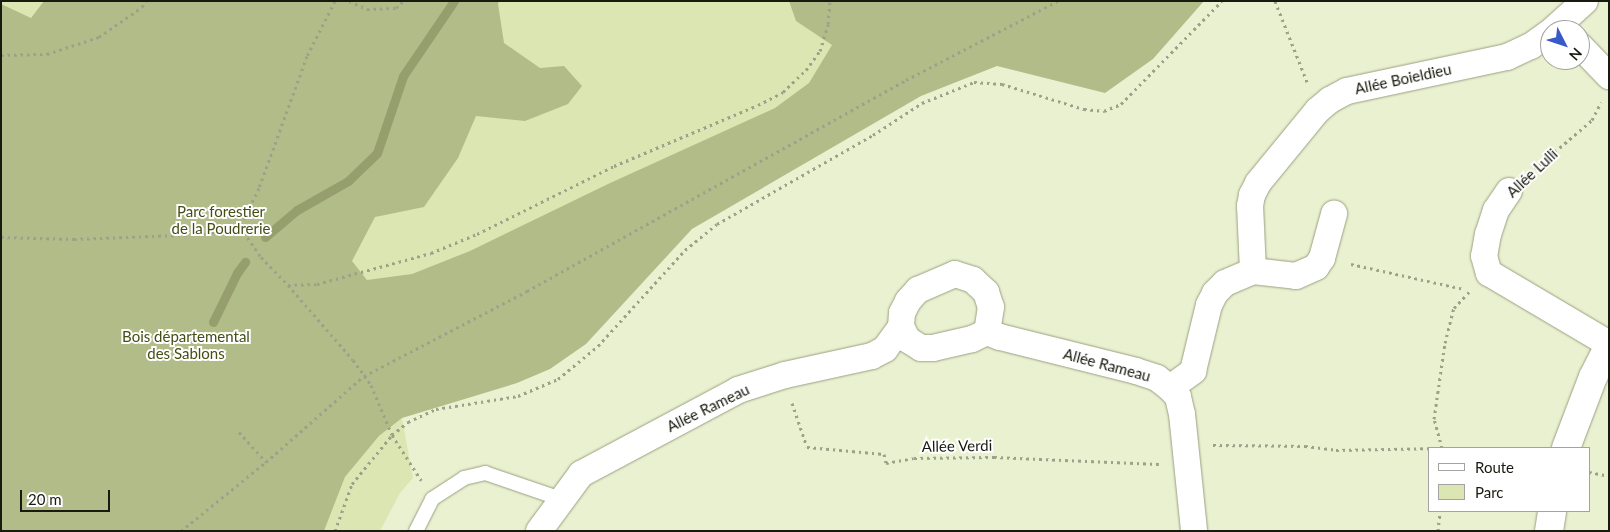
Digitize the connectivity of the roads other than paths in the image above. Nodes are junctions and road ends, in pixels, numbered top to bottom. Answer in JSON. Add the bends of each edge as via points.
{"nodes":[{"id":1,"x":1585,"y":1,"type":"edge"},
{"id":2,"x":1566,"y":20,"type":"edge"},
{"id":3,"x":1540,"y":40,"type":"edge"},
{"id":4,"x":1590,"y":61,"type":"edge"},
{"id":5,"x":1607,"y":86,"type":"edge"},
{"id":6,"x":1509,"y":191,"type":"road end"},
{"id":7,"x":1334,"y":214,"type":"dead end"},
{"id":8,"x":1253,"y":271,"type":"junction"},
{"id":9,"x":901,"y":327,"type":"junction"},
{"id":10,"x":986,"y":332,"type":"junction"},
{"id":11,"x":1609,"y":344,"type":"edge"},
{"id":12,"x":1170,"y":388,"type":"junction"},
{"id":13,"x":1566,"y":447,"type":"edge"},
{"id":14,"x":561,"y":499,"type":"junction"},
{"id":15,"x":1552,"y":512,"type":"edge"},
{"id":16,"x":416,"y":531,"type":"edge"},
{"id":17,"x":539,"y":531,"type":"edge"},
{"id":18,"x":1194,"y":531,"type":"edge"},
{"id":19,"x":1549,"y":531,"type":"edge"}],
"edges":[{"from":1,"to":2,"type":"street","name":"Allée Boieldieu"},
{"from":3,"to":8,"type":"street","name":"Allée Boieldieu","via":[[1507,57],[1347,91],[1330,100],[1318,110],[1258,183],[1252,195]]},
{"from":4,"to":5,"type":"street"},
{"from":6,"to":11,"type":"street","name":"Allée Lulli","via":[[1496,210],[1488,234],[1484,256],[1489,273]]},
{"from":7,"to":8,"type":"street","via":[[1322,258],[1316,267],[1296,276]]},
{"from":8,"to":12,"type":"street","via":[[1226,282],[1215,293],[1193,371]]},
{"from":9,"to":10,"type":"street","via":[[908,340],[921,348],[972,339]]},
{"from":9,"to":10,"type":"street","name":"Allée Rameau","via":[[902,313],[918,290],[955,274],[973,280],[986,292],[991,307]]},
{"from":9,"to":14,"type":"street","name":"Allée Rameau","via":[[885,349],[872,356],[785,375],[738,390],[581,474]]},
{"from":10,"to":12,"type":"street","name":"Allée Rameau","via":[[1136,370],[1157,378]]},
{"from":11,"to":13,"type":"street"},
{"from":12,"to":18,"type":"street","name":"Allée Rameau","via":[[1178,398],[1182,414]]},
{"from":14,"to":16,"type":"lane","via":[[486,473],[464,478],[432,498]]},
{"from":14,"to":17,"type":"street","name":"Allée Rameau"},
{"from":15,"to":19,"type":"street"}]}
